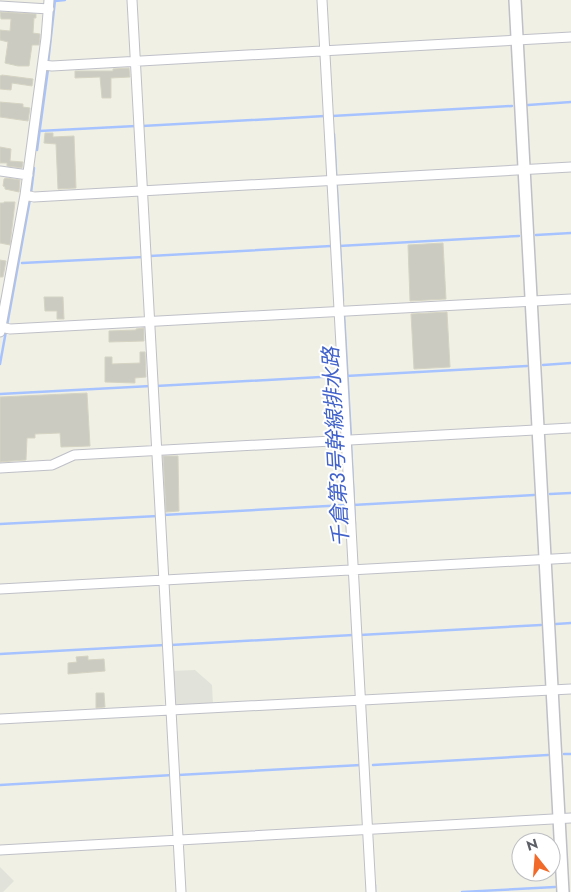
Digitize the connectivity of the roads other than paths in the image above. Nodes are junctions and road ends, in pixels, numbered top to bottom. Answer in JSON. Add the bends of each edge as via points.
{"nodes":[{"id":1,"x":132,"y":0,"type":"edge"},
{"id":2,"x":322,"y":0,"type":"edge"},
{"id":3,"x":515,"y":0,"type":"edge"},
{"id":4,"x":49,"y":4,"type":"edge"},
{"id":5,"x":0,"y":6,"type":"edge"},
{"id":6,"x":571,"y":37,"type":"edge"},
{"id":7,"x":517,"y":41,"type":"junction"},
{"id":8,"x":328,"y":51,"type":"junction"},
{"id":9,"x":135,"y":61,"type":"junction"},
{"id":10,"x":46,"y":65,"type":"junction"},
{"id":11,"x":571,"y":167,"type":"edge"},
{"id":12,"x":524,"y":170,"type":"junction"},
{"id":13,"x":0,"y":171,"type":"edge"},
{"id":14,"x":28,"y":175,"type":"junction"},
{"id":15,"x":335,"y":181,"type":"junction"},
{"id":16,"x":142,"y":191,"type":"junction"},
{"id":17,"x":29,"y":196,"type":"junction"},
{"id":18,"x":571,"y":299,"type":"edge"},
{"id":19,"x":531,"y":301,"type":"junction"},
{"id":20,"x":342,"y":310,"type":"junction"},
{"id":21,"x":150,"y":321,"type":"junction"},
{"id":22,"x":4,"y":329,"type":"edge"},
{"id":23,"x":571,"y":428,"type":"edge"},
{"id":24,"x":538,"y":430,"type":"junction"},
{"id":25,"x":349,"y":440,"type":"junction"},
{"id":26,"x":157,"y":451,"type":"junction"},
{"id":27,"x":0,"y":468,"type":"edge"},
{"id":28,"x":571,"y":558,"type":"edge"},
{"id":29,"x":545,"y":560,"type":"junction"},
{"id":30,"x":356,"y":570,"type":"junction"},
{"id":31,"x":164,"y":581,"type":"junction"},
{"id":32,"x":0,"y":589,"type":"edge"},
{"id":33,"x":571,"y":689,"type":"edge"},
{"id":34,"x":552,"y":690,"type":"junction"},
{"id":35,"x":363,"y":700,"type":"junction"},
{"id":36,"x":171,"y":710,"type":"junction"},
{"id":37,"x":0,"y":719,"type":"edge"},
{"id":38,"x":571,"y":818,"type":"edge"},
{"id":39,"x":559,"y":819,"type":"junction"},
{"id":40,"x":370,"y":829,"type":"junction"},
{"id":41,"x":178,"y":840,"type":"junction"},
{"id":42,"x":0,"y":850,"type":"edge"},
{"id":43,"x":181,"y":892,"type":"edge"},
{"id":44,"x":371,"y":892,"type":"edge"},
{"id":45,"x":563,"y":892,"type":"edge"}],
"edges":[{"from":1,"to":9,"type":"street"},
{"from":2,"to":8,"type":"street"},
{"from":3,"to":7,"type":"street"},
{"from":4,"to":5,"type":"street"},
{"from":4,"to":10,"type":"street"},
{"from":6,"to":7,"type":"street"},
{"from":7,"to":8,"type":"street"},
{"from":7,"to":12,"type":"street"},
{"from":8,"to":9,"type":"street"},
{"from":8,"to":15,"type":"street"},
{"from":9,"to":10,"type":"street"},
{"from":9,"to":16,"type":"street"},
{"from":10,"to":14,"type":"street"},
{"from":11,"to":12,"type":"street"},
{"from":12,"to":15,"type":"street"},
{"from":12,"to":19,"type":"street"},
{"from":13,"to":14,"type":"street"},
{"from":14,"to":17,"type":"street"},
{"from":15,"to":16,"type":"street"},
{"from":15,"to":20,"type":"street"},
{"from":16,"to":17,"type":"street"},
{"from":16,"to":21,"type":"street"},
{"from":17,"to":22,"type":"street"},
{"from":18,"to":19,"type":"street"},
{"from":19,"to":20,"type":"street"},
{"from":19,"to":24,"type":"street"},
{"from":20,"to":21,"type":"street"},
{"from":20,"to":25,"type":"street"},
{"from":21,"to":22,"type":"street"},
{"from":21,"to":26,"type":"street"},
{"from":23,"to":24,"type":"street"},
{"from":24,"to":25,"type":"street"},
{"from":24,"to":29,"type":"street"},
{"from":25,"to":26,"type":"street"},
{"from":25,"to":30,"type":"street"},
{"from":26,"to":27,"type":"street","via":[[74,455],[52,465]]},
{"from":26,"to":31,"type":"street"},
{"from":28,"to":29,"type":"street"},
{"from":29,"to":30,"type":"street"},
{"from":29,"to":34,"type":"street"},
{"from":30,"to":31,"type":"street"},
{"from":30,"to":35,"type":"street"},
{"from":31,"to":32,"type":"street"},
{"from":31,"to":36,"type":"street"},
{"from":33,"to":34,"type":"street"},
{"from":34,"to":35,"type":"street"},
{"from":34,"to":39,"type":"street"},
{"from":35,"to":36,"type":"street"},
{"from":35,"to":40,"type":"street"},
{"from":36,"to":37,"type":"street"},
{"from":36,"to":41,"type":"street"},
{"from":38,"to":39,"type":"street"},
{"from":39,"to":40,"type":"street"},
{"from":39,"to":45,"type":"street"},
{"from":40,"to":41,"type":"street"},
{"from":40,"to":44,"type":"street"},
{"from":41,"to":42,"type":"street"},
{"from":41,"to":43,"type":"street"}]}
